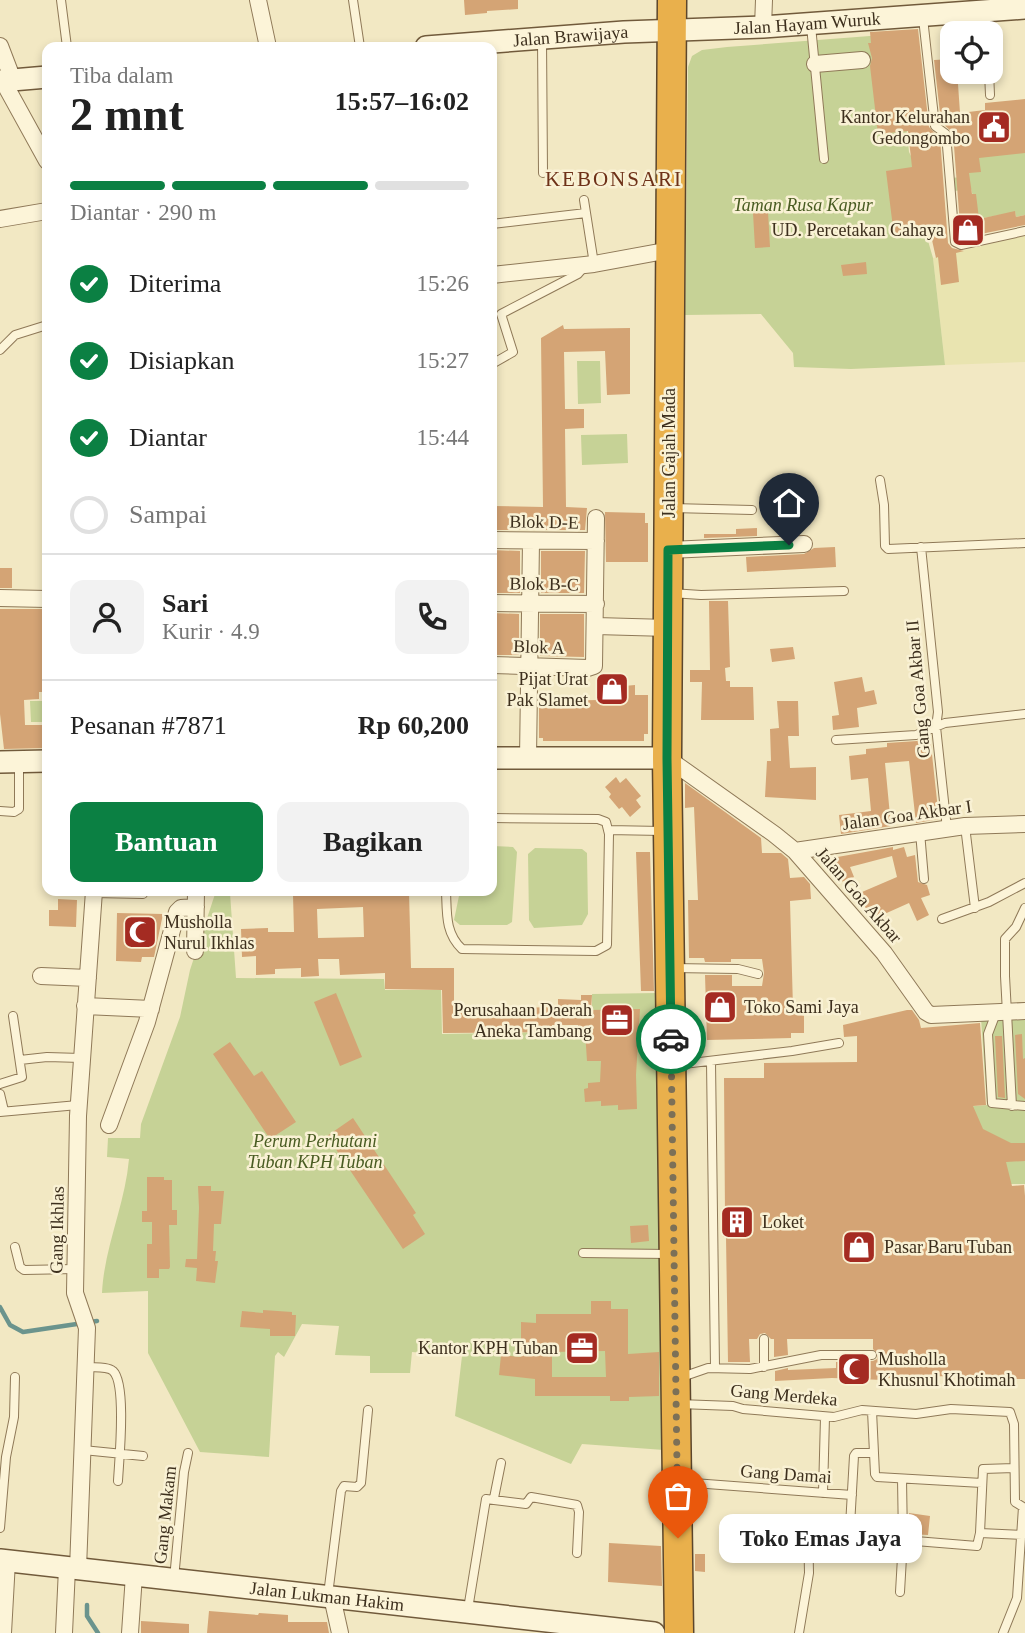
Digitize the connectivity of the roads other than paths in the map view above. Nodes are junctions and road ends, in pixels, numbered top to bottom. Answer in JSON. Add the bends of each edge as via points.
{"nodes":[{"id":1,"x":61,"y":0,"type":"edge"},
{"id":2,"x":257,"y":0,"type":"edge"},
{"id":3,"x":353,"y":0,"type":"edge"},
{"id":4,"x":672,"y":0,"type":"edge"},
{"id":5,"x":764,"y":0,"type":"edge"},
{"id":6,"x":974,"y":7,"type":"edge"},
{"id":7,"x":1025,"y":8,"type":"edge"},
{"id":8,"x":923,"y":15,"type":"junction"},
{"id":9,"x":811,"y":23,"type":"junction"},
{"id":10,"x":763,"y":27,"type":"junction"},
{"id":11,"x":672,"y":29,"type":"junction"},
{"id":12,"x":542,"y":38,"type":"junction"},
{"id":13,"x":66,"y":42,"type":"edge"},
{"id":14,"x":267,"y":42,"type":"edge"},
{"id":15,"x":359,"y":42,"type":"edge"},
{"id":16,"x":490,"y":42,"type":"edge"},
{"id":17,"x":0,"y":46,"type":"edge"},
{"id":18,"x":862,"y":60,"type":"dead end"},
{"id":19,"x":815,"y":64,"type":"junction"},
{"id":20,"x":42,"y":77,"type":"edge"},
{"id":21,"x":5,"y":80,"type":"edge"},
{"id":22,"x":990,"y":84,"type":"edge"},
{"id":23,"x":990,"y":95,"type":"dead end"},
{"id":24,"x":42,"y":151,"type":"edge"},
{"id":25,"x":824,"y":159,"type":"dead end"},
{"id":26,"x":543,"y":173,"type":"dead end"},
{"id":27,"x":584,"y":200,"type":"dead end"},
{"id":28,"x":586,"y":214,"type":"junction"},
{"id":29,"x":42,"y":216,"type":"edge"},
{"id":30,"x":0,"y":219,"type":"edge"},
{"id":31,"x":497,"y":223,"type":"edge"},
{"id":32,"x":1025,"y":231,"type":"edge"},
{"id":33,"x":670,"y":250,"type":"junction"},
{"id":34,"x":589,"y":264,"type":"junction"},
{"id":35,"x":497,"y":274,"type":"edge"},
{"id":36,"x":42,"y":327,"type":"edge"},
{"id":37,"x":0,"y":350,"type":"edge"},
{"id":38,"x":497,"y":361,"type":"edge"},
{"id":39,"x":880,"y":480,"type":"dead end"},
{"id":40,"x":669,"y":508,"type":"junction"},
{"id":41,"x":752,"y":510,"type":"dead end"},
{"id":42,"x":596,"y":518,"type":"dead end"},
{"id":43,"x":497,"y":540,"type":"edge"},
{"id":44,"x":531,"y":541,"type":"junction"},
{"id":45,"x":596,"y":541,"type":"junction"},
{"id":46,"x":1025,"y":543,"type":"edge"},
{"id":47,"x":804,"y":544,"type":"dead end"},
{"id":48,"x":921,"y":547,"type":"junction"},
{"id":49,"x":668,"y":550,"type":"junction"},
{"id":50,"x":844,"y":591,"type":"dead end"},
{"id":51,"x":668,"y":593,"type":"junction"},
{"id":52,"x":0,"y":598,"type":"edge"},
{"id":53,"x":42,"y":599,"type":"edge"},
{"id":54,"x":497,"y":603,"type":"edge"},
{"id":55,"x":530,"y":604,"type":"junction"},
{"id":56,"x":596,"y":604,"type":"junction"},
{"id":57,"x":596,"y":626,"type":"junction"},
{"id":58,"x":668,"y":628,"type":"junction"},
{"id":59,"x":497,"y":665,"type":"edge"},
{"id":60,"x":529,"y":666,"type":"junction"},
{"id":61,"x":1025,"y":714,"type":"edge"},
{"id":62,"x":936,"y":727,"type":"junction"},
{"id":63,"x":836,"y":740,"type":"dead end"},
{"id":64,"x":497,"y":758,"type":"edge"},
{"id":65,"x":528,"y":758,"type":"junction"},
{"id":66,"x":667,"y":758,"type":"junction"},
{"id":67,"x":42,"y":761,"type":"edge"},
{"id":68,"x":9,"y":762,"type":"edge"},
{"id":69,"x":0,"y":811,"type":"edge"},
{"id":70,"x":604,"y":811,"type":"dead end"},
{"id":71,"x":497,"y":818,"type":"edge"},
{"id":72,"x":1025,"y":824,"type":"edge"},
{"id":73,"x":965,"y":826,"type":"junction"},
{"id":74,"x":608,"y":828,"type":"junction"},
{"id":75,"x":947,"y":829,"type":"junction"},
{"id":76,"x":668,"y":831,"type":"junction"},
{"id":77,"x":920,"y":832,"type":"junction"},
{"id":78,"x":794,"y":851,"type":"junction"},
{"id":79,"x":924,"y":879,"type":"dead end"},
{"id":80,"x":1025,"y":883,"type":"edge"},
{"id":81,"x":94,"y":896,"type":"edge"},
{"id":82,"x":446,"y":896,"type":"edge"},
{"id":83,"x":196,"y":899,"type":"edge"},
{"id":84,"x":975,"y":908,"type":"junction"},
{"id":85,"x":1025,"y":908,"type":"edge"},
{"id":86,"x":942,"y":919,"type":"dead end"},
{"id":87,"x":195,"y":951,"type":"dead end"},
{"id":88,"x":670,"y":968,"type":"junction"},
{"id":89,"x":758,"y":974,"type":"dead end"},
{"id":90,"x":41,"y":976,"type":"dead end"},
{"id":91,"x":88,"y":978,"type":"junction"},
{"id":92,"x":86,"y":1006,"type":"junction"},
{"id":93,"x":151,"y":1009,"type":"junction"},
{"id":94,"x":1025,"y":1011,"type":"edge"},
{"id":95,"x":1002,"y":1013,"type":"junction"},
{"id":96,"x":13,"y":1016,"type":"dead end"},
{"id":97,"x":839,"y":1042,"type":"dead end"},
{"id":98,"x":81,"y":1058,"type":"junction"},
{"id":99,"x":20,"y":1060,"type":"junction"},
{"id":100,"x":711,"y":1062,"type":"junction"},
{"id":101,"x":672,"y":1065,"type":"junction"},
{"id":102,"x":0,"y":1084,"type":"edge"},
{"id":103,"x":0,"y":1094,"type":"edge"},
{"id":104,"x":78,"y":1105,"type":"junction"},
{"id":105,"x":1012,"y":1105,"type":"junction"},
{"id":106,"x":1025,"y":1106,"type":"edge"},
{"id":107,"x":2,"y":1112,"type":"edge"},
{"id":108,"x":110,"y":1125,"type":"dead end"},
{"id":109,"x":15,"y":1247,"type":"dead end"},
{"id":110,"x":583,"y":1253,"type":"dead end"},
{"id":111,"x":674,"y":1254,"type":"junction"},
{"id":112,"x":76,"y":1269,"type":"junction"},
{"id":113,"x":764,"y":1339,"type":"dead end"},
{"id":114,"x":872,"y":1354,"type":"dead end"},
{"id":115,"x":86,"y":1367,"type":"junction"},
{"id":116,"x":715,"y":1367,"type":"junction"},
{"id":117,"x":764,"y":1367,"type":"junction"},
{"id":118,"x":15,"y":1377,"type":"dead end"},
{"id":119,"x":676,"y":1392,"type":"junction"},
{"id":120,"x":368,"y":1410,"type":"dead end"},
{"id":121,"x":872,"y":1411,"type":"junction"},
{"id":122,"x":825,"y":1417,"type":"junction"},
{"id":123,"x":83,"y":1450,"type":"junction"},
{"id":124,"x":188,"y":1453,"type":"dead end"},
{"id":125,"x":873,"y":1453,"type":"junction"},
{"id":126,"x":119,"y":1454,"type":"junction"},
{"id":127,"x":143,"y":1455,"type":"dead end"},
{"id":128,"x":501,"y":1463,"type":"dead end"},
{"id":129,"x":1014,"y":1468,"type":"junction"},
{"id":130,"x":902,"y":1479,"type":"junction"},
{"id":131,"x":118,"y":1481,"type":"dead end"},
{"id":132,"x":677,"y":1482,"type":"junction"},
{"id":133,"x":982,"y":1483,"type":"junction"},
{"id":134,"x":823,"y":1493,"type":"junction"},
{"id":135,"x":852,"y":1495,"type":"junction"},
{"id":136,"x":494,"y":1498,"type":"junction"},
{"id":137,"x":850,"y":1526,"type":"junction"},
{"id":138,"x":0,"y":1528,"type":"edge"},
{"id":139,"x":979,"y":1533,"type":"junction"},
{"id":140,"x":1022,"y":1535,"type":"junction"},
{"id":141,"x":903,"y":1536,"type":"junction"},
{"id":142,"x":577,"y":1553,"type":"dead end"},
{"id":143,"x":3,"y":1561,"type":"edge"},
{"id":144,"x":73,"y":1568,"type":"junction"},
{"id":145,"x":134,"y":1575,"type":"junction"},
{"id":146,"x":174,"y":1580,"type":"junction"},
{"id":147,"x":900,"y":1592,"type":"dead end"},
{"id":148,"x":330,"y":1597,"type":"junction"},
{"id":149,"x":468,"y":1612,"type":"junction"},
{"id":150,"x":3,"y":1633,"type":"edge"},
{"id":151,"x":64,"y":1633,"type":"edge"},
{"id":152,"x":130,"y":1633,"type":"edge"},
{"id":153,"x":340,"y":1633,"type":"edge"},
{"id":154,"x":654,"y":1633,"type":"edge"},
{"id":155,"x":679,"y":1633,"type":"edge"},
{"id":156,"x":799,"y":1633,"type":"edge"},
{"id":157,"x":1003,"y":1633,"type":"edge"}],
"edges":[{"from":1,"to":13,"type":"lane"},
{"from":2,"to":14,"type":"street"},
{"from":3,"to":15,"type":"lane"},
{"from":4,"to":11,"type":"highway","name":"Jalan Gajah Mada"},
{"from":5,"to":10,"type":"street"},
{"from":6,"to":7,"type":"main road","name":"Jalan Hayam Wuruk"},
{"from":6,"to":8,"type":"main road","name":"Jalan Hayam Wuruk"},
{"from":8,"to":9,"type":"main road","name":"Jalan Hayam Wuruk"},
{"from":8,"to":32,"type":"lane","via":[[935,126],[946,134],[955,242],[961,245]]},
{"from":9,"to":10,"type":"main road","name":"Jalan Hayam Wuruk"},
{"from":9,"to":19,"type":"lane"},
{"from":10,"to":11,"type":"main road","name":"Jalan Hayam Wuruk"},
{"from":11,"to":12,"type":"main road","name":"Jalan Brawijaya"},
{"from":11,"to":33,"type":"highway","name":"Jalan Gajah Mada"},
{"from":12,"to":16,"type":"main road","name":"Jalan Brawijaya"},
{"from":12,"to":26,"type":"lane"},
{"from":17,"to":21,"type":"street"},
{"from":18,"to":19,"type":"street"},
{"from":19,"to":25,"type":"lane"},
{"from":20,"to":21,"type":"main road"},
{"from":21,"to":24,"type":"street"},
{"from":22,"to":23,"type":"lane"},
{"from":27,"to":28,"type":"lane"},
{"from":28,"to":31,"type":"lane"},
{"from":28,"to":34,"type":"lane"},
{"from":29,"to":30,"type":"street"},
{"from":33,"to":34,"type":"street"},
{"from":33,"to":40,"type":"highway","name":"Jalan Gajah Mada"},
{"from":34,"to":35,"type":"street"},
{"from":34,"to":38,"type":"lane","via":[[501,314],[513,352]]},
{"from":36,"to":37,"type":"lane","via":[[15,335]]},
{"from":39,"to":48,"type":"lane","via":[[886,548]]},
{"from":40,"to":41,"type":"lane"},
{"from":40,"to":49,"type":"highway","name":"Jalan Gajah Mada"},
{"from":42,"to":45,"type":"street"},
{"from":43,"to":44,"type":"street","name":"Blok D-E"},
{"from":44,"to":45,"type":"street","name":"Blok D-E"},
{"from":44,"to":55,"type":"street"},
{"from":45,"to":56,"type":"street"},
{"from":46,"to":48,"type":"lane"},
{"from":47,"to":49,"type":"street"},
{"from":48,"to":62,"type":"lane","name":"Gang Goa Akbar II"},
{"from":49,"to":51,"type":"highway","name":"Jalan Gajah Mada"},
{"from":50,"to":51,"type":"lane"},
{"from":51,"to":58,"type":"highway","name":"Jalan Gajah Mada"},
{"from":52,"to":53,"type":"street"},
{"from":54,"to":55,"type":"street","name":"Blok B-C"},
{"from":55,"to":56,"type":"street","name":"Blok B-C"},
{"from":55,"to":60,"type":"street"},
{"from":56,"to":57,"type":"street"},
{"from":57,"to":58,"type":"street"},
{"from":57,"to":60,"type":"street","name":"Blok A","via":[[592,667]]},
{"from":58,"to":66,"type":"highway","name":"Jalan Gajah Mada"},
{"from":59,"to":60,"type":"street","name":"Blok A"},
{"from":60,"to":65,"type":"street"},
{"from":61,"to":62,"type":"lane"},
{"from":62,"to":63,"type":"lane","via":[[916,734]]},
{"from":62,"to":75,"type":"lane","name":"Gang Goa Akbar II"},
{"from":64,"to":65,"type":"main road"},
{"from":65,"to":66,"type":"main road"},
{"from":66,"to":76,"type":"highway","name":"Jalan Gajah Mada"},
{"from":66,"to":78,"type":"street","name":"Jalan Goa Akbar"},
{"from":67,"to":68,"type":"main road"},
{"from":68,"to":69,"type":"lane","via":[[19,809]]},
{"from":70,"to":74,"type":"lane"},
{"from":71,"to":74,"type":"lane","via":[[598,819]]},
{"from":72,"to":73,"type":"street","name":"Jalan Goa Akbar I"},
{"from":73,"to":75,"type":"street","name":"Jalan Goa Akbar I"},
{"from":73,"to":84,"type":"lane"},
{"from":74,"to":76,"type":"lane"},
{"from":74,"to":82,"type":"lane","via":[[607,944],[602,949],[462,949],[448,926]]},
{"from":75,"to":77,"type":"street","name":"Jalan Goa Akbar I"},
{"from":76,"to":88,"type":"highway","name":"Jalan Gajah Mada"},
{"from":77,"to":78,"type":"street","name":"Jalan Goa Akbar I"},
{"from":77,"to":79,"type":"lane"},
{"from":78,"to":95,"type":"street","name":"Jalan Goa Akbar","via":[[884,953],[926,1012]]},
{"from":80,"to":84,"type":"lane"},
{"from":81,"to":91,"type":"street","name":"Gang Ikhlas"},
{"from":83,"to":87,"type":"street"},
{"from":83,"to":93,"type":"street","via":[[177,912]]},
{"from":84,"to":86,"type":"lane"},
{"from":85,"to":95,"type":"lane","via":[[1006,939]]},
{"from":88,"to":89,"type":"lane","via":[[738,969]]},
{"from":88,"to":101,"type":"highway","name":"Jalan Gajah Mada"},
{"from":90,"to":91,"type":"street"},
{"from":91,"to":92,"type":"street","name":"Gang Ikhlas"},
{"from":92,"to":93,"type":"street"},
{"from":92,"to":98,"type":"street","name":"Gang Ikhlas"},
{"from":93,"to":108,"type":"street"},
{"from":94,"to":95,"type":"street","name":"Jalan Goa Akbar"},
{"from":95,"to":105,"type":"lane"},
{"from":95,"to":105,"type":"lane","via":[[988,1031],[991,1099],[993,1104]]},
{"from":96,"to":99,"type":"lane"},
{"from":97,"to":100,"type":"lane"},
{"from":98,"to":99,"type":"lane"},
{"from":98,"to":104,"type":"street","name":"Gang Ikhlas"},
{"from":99,"to":102,"type":"lane","via":[[22,1077]]},
{"from":100,"to":101,"type":"lane"},
{"from":100,"to":116,"type":"lane"},
{"from":101,"to":111,"type":"highway","name":"Jalan Gajah Mada"},
{"from":103,"to":107,"type":"lane"},
{"from":104,"to":107,"type":"lane"},
{"from":104,"to":112,"type":"street","name":"Gang Ikhlas"},
{"from":105,"to":106,"type":"lane"},
{"from":109,"to":112,"type":"lane","via":[[24,1270]]},
{"from":110,"to":111,"type":"lane"},
{"from":111,"to":119,"type":"highway","name":"Jalan Gajah Mada"},
{"from":112,"to":115,"type":"street","name":"Gang Ikhlas","via":[[75,1293],[87,1328]]},
{"from":113,"to":117,"type":"lane"},
{"from":114,"to":117,"type":"lane","via":[[821,1355]]},
{"from":115,"to":123,"type":"street","name":"Gang Ikhlas"},
{"from":115,"to":126,"type":"lane","via":[[109,1369],[117,1378],[121,1395]]},
{"from":116,"to":117,"type":"lane"},
{"from":116,"to":119,"type":"lane"},
{"from":118,"to":138,"type":"lane"},
{"from":119,"to":122,"type":"lane","name":"Gang Merdeka","via":[[743,1409]]},
{"from":119,"to":132,"type":"highway","name":"Jalan Gajah Mada"},
{"from":120,"to":148,"type":"lane","via":[[361,1483],[341,1490]]},
{"from":121,"to":122,"type":"lane","name":"Gang Merdeka"},
{"from":121,"to":125,"type":"lane"},
{"from":121,"to":129,"type":"lane","name":"Gang Merdeka","via":[[1006,1410],[1012,1415]]},
{"from":122,"to":134,"type":"lane"},
{"from":123,"to":126,"type":"lane"},
{"from":123,"to":144,"type":"street","name":"Gang Ikhlas"},
{"from":124,"to":146,"type":"lane","name":"Gang Makam"},
{"from":125,"to":130,"type":"lane","via":[[876,1477]]},
{"from":125,"to":135,"type":"lane","via":[[855,1454]]},
{"from":126,"to":127,"type":"lane"},
{"from":126,"to":131,"type":"lane"},
{"from":128,"to":136,"type":"lane"},
{"from":129,"to":133,"type":"lane","via":[[985,1468]]},
{"from":129,"to":140,"type":"lane","via":[[1015,1502],[1023,1507]]},
{"from":130,"to":133,"type":"lane"},
{"from":130,"to":141,"type":"lane"},
{"from":132,"to":134,"type":"lane","name":"Gang Damai"},
{"from":132,"to":155,"type":"highway","name":"Jalan Gajah Mada"},
{"from":133,"to":139,"type":"lane"},
{"from":134,"to":135,"type":"lane","name":"Gang Damai"},
{"from":135,"to":137,"type":"lane"},
{"from":136,"to":142,"type":"lane","via":[[526,1504],[531,1497],[577,1505]]},
{"from":136,"to":149,"type":"lane","via":[[485,1502]]},
{"from":137,"to":141,"type":"lane"},
{"from":137,"to":156,"type":"lane","via":[[807,1527],[808,1573]]},
{"from":139,"to":140,"type":"lane"},
{"from":139,"to":141,"type":"lane","via":[[976,1546]]},
{"from":140,"to":157,"type":"lane","via":[[1016,1605]]},
{"from":141,"to":147,"type":"lane"},
{"from":143,"to":144,"type":"main road","name":"Jalan Lukman Hakim"},
{"from":143,"to":150,"type":"street"},
{"from":144,"to":145,"type":"main road","name":"Jalan Lukman Hakim"},
{"from":144,"to":151,"type":"street","name":"Gang Ikhlas"},
{"from":145,"to":146,"type":"main road","name":"Jalan Lukman Hakim"},
{"from":145,"to":152,"type":"street"},
{"from":146,"to":148,"type":"main road","name":"Jalan Lukman Hakim"},
{"from":148,"to":149,"type":"main road","name":"Jalan Lukman Hakim"},
{"from":148,"to":153,"type":"street"},
{"from":149,"to":154,"type":"main road","name":"Jalan Lukman Hakim"}]}
